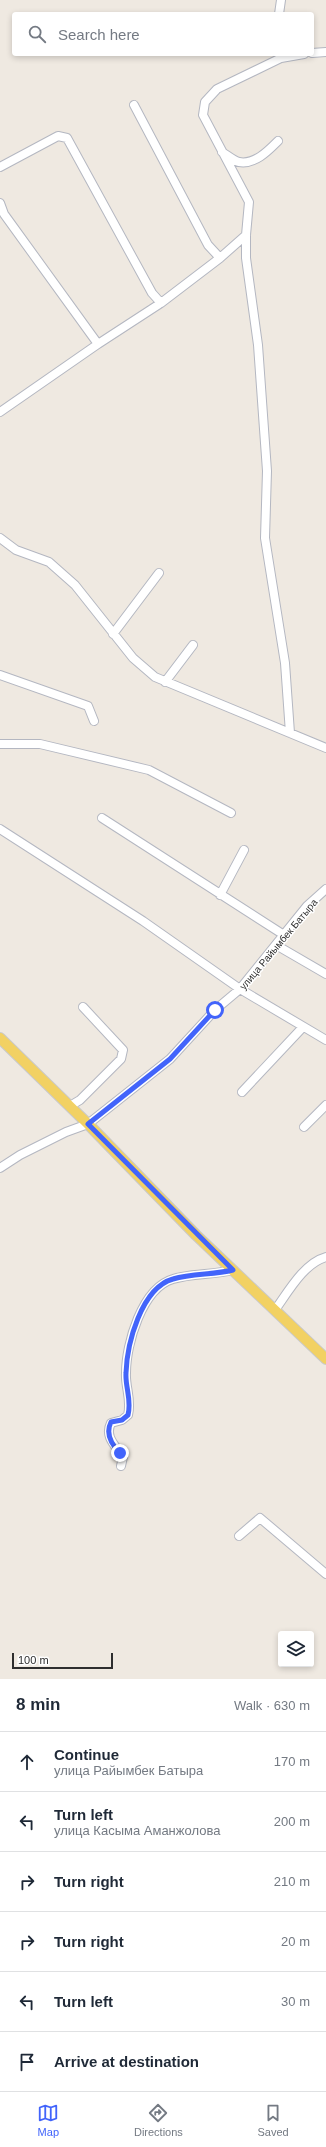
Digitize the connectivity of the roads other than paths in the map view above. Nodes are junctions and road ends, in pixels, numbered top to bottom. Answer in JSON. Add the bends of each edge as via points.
{"nodes":[{"id":1,"x":281,"y":0,"type":"edge"},
{"id":2,"x":279,"y":12,"type":"edge"},
{"id":3,"x":326,"y":52,"type":"edge"},
{"id":4,"x":314,"y":53,"type":"edge"},
{"id":5,"x":280,"y":56,"type":"edge"},
{"id":6,"x":134,"y":105,"type":"dead end"},
{"id":7,"x":278,"y":141,"type":"dead end"},
{"id":8,"x":222,"y":152,"type":"junction"},
{"id":9,"x":0,"y":167,"type":"edge"},
{"id":10,"x":0,"y":203,"type":"edge"},
{"id":11,"x":246,"y":234,"type":"junction"},
{"id":12,"x":220,"y":258,"type":"junction"},
{"id":13,"x":161,"y":303,"type":"junction"},
{"id":14,"x":98,"y":344,"type":"junction"},
{"id":15,"x":0,"y":412,"type":"edge"},
{"id":16,"x":0,"y":538,"type":"edge"},
{"id":17,"x":159,"y":573,"type":"dead end"},
{"id":18,"x":113,"y":634,"type":"junction"},
{"id":19,"x":193,"y":645,"type":"dead end"},
{"id":20,"x":0,"y":675,"type":"edge"},
{"id":21,"x":165,"y":682,"type":"junction"},
{"id":22,"x":94,"y":721,"type":"dead end"},
{"id":23,"x":290,"y":733,"type":"junction"},
{"id":24,"x":0,"y":744,"type":"edge"},
{"id":25,"x":326,"y":748,"type":"edge"},
{"id":26,"x":231,"y":813,"type":"dead end"},
{"id":27,"x":102,"y":818,"type":"dead end"},
{"id":28,"x":0,"y":829,"type":"edge"},
{"id":29,"x":244,"y":850,"type":"dead end"},
{"id":30,"x":326,"y":889,"type":"edge"},
{"id":31,"x":220,"y":895,"type":"junction"},
{"id":32,"x":284,"y":935,"type":"junction"},
{"id":33,"x":276,"y":945,"type":"junction"},
{"id":34,"x":326,"y":974,"type":"edge"},
{"id":35,"x":240,"y":990,"type":"junction"},
{"id":36,"x":83,"y":1007,"type":"dead end"},
{"id":37,"x":303,"y":1027,"type":"junction"},
{"id":38,"x":0,"y":1038,"type":"edge"},
{"id":39,"x":326,"y":1040,"type":"edge"},
{"id":40,"x":242,"y":1092,"type":"dead end"},
{"id":41,"x":326,"y":1105,"type":"edge"},
{"id":42,"x":70,"y":1106,"type":"junction"},
{"id":43,"x":88,"y":1124,"type":"junction"},
{"id":44,"x":304,"y":1127,"type":"dead end"},
{"id":45,"x":0,"y":1168,"type":"edge"},
{"id":46,"x":326,"y":1257,"type":"edge"},
{"id":47,"x":233,"y":1270,"type":"junction"},
{"id":48,"x":275,"y":1310,"type":"junction"},
{"id":49,"x":326,"y":1359,"type":"edge"},
{"id":50,"x":121,"y":1466,"type":"dead end"},
{"id":51,"x":239,"y":1536,"type":"dead end"},
{"id":52,"x":326,"y":1574,"type":"edge"}],
"edges":[{"from":1,"to":2,"type":"street"},
{"from":3,"to":4,"type":"street"},
{"from":5,"to":8,"type":"street","via":[[217,89],[205,102],[202,115]]},
{"from":6,"to":12,"type":"street","via":[[208,245]]},
{"from":7,"to":8,"type":"street","via":[[264,155],[251,161],[240,162]]},
{"from":8,"to":11,"type":"street","via":[[249,202]]},
{"from":9,"to":13,"type":"street","via":[[58,136],[67,138],[152,292]]},
{"from":10,"to":14,"type":"street","via":[[4,214]]},
{"from":11,"to":12,"type":"street"},
{"from":11,"to":23,"type":"street","via":[[246,258],[258,345],[267,471],[265,538],[285,662]]},
{"from":12,"to":13,"type":"street"},
{"from":13,"to":14,"type":"street"},
{"from":14,"to":15,"type":"street"},
{"from":16,"to":18,"type":"street","via":[[16,550],[49,562],[75,585]]},
{"from":17,"to":18,"type":"street"},
{"from":18,"to":21,"type":"street","via":[[144,668]]},
{"from":19,"to":21,"type":"street"},
{"from":20,"to":22,"type":"street","via":[[88,706]]},
{"from":21,"to":23,"type":"street"},
{"from":23,"to":25,"type":"street"},
{"from":24,"to":26,"type":"street","via":[[40,744],[149,770]]},
{"from":27,"to":31,"type":"street"},
{"from":28,"to":35,"type":"street","via":[[143,921]]},
{"from":29,"to":31,"type":"street"},
{"from":30,"to":32,"type":"street","name":"улица Райымбек Батыра","via":[[307,906]]},
{"from":31,"to":32,"type":"street"},
{"from":32,"to":33,"type":"street","name":"улица Райымбек Батыра"},
{"from":33,"to":34,"type":"street"},
{"from":33,"to":35,"type":"street","name":"улица Райымбек Батыра"},
{"from":35,"to":37,"type":"street"},
{"from":35,"to":43,"type":"street","name":"улица Райымбек Батыра","via":[[215,1010],[170,1059]]},
{"from":36,"to":42,"type":"street","via":[[123,1050],[122,1060],[80,1100]]},
{"from":37,"to":39,"type":"street"},
{"from":37,"to":40,"type":"street"},
{"from":38,"to":42,"type":"main road"},
{"from":41,"to":44,"type":"street"},
{"from":42,"to":43,"type":"main road"},
{"from":43,"to":45,"type":"street","name":"улица Райымбек Батыра","via":[[66,1132]]},
{"from":43,"to":47,"type":"main road"},
{"from":46,"to":48,"type":"street","via":[[319,1259],[305,1271]]},
{"from":47,"to":48,"type":"main road"},
{"from":47,"to":50,"type":"street","via":[[172,1279],[162,1284],[141,1311],[131,1340],[126,1366],[130,1399],[128,1415],[122,1420],[111,1422],[109,1426],[110,1439],[124,1457]]},
{"from":48,"to":49,"type":"main road"},
{"from":51,"to":52,"type":"street","via":[[260,1518]]}]}
